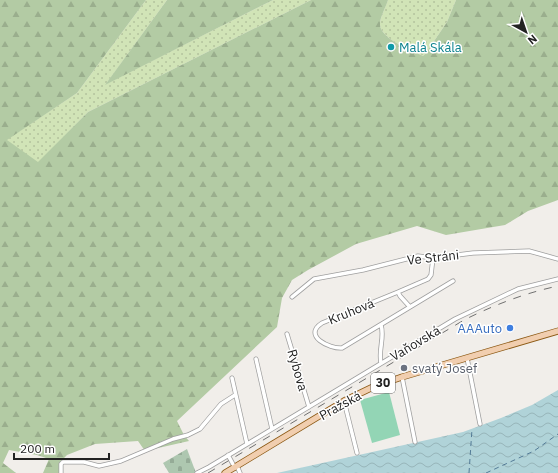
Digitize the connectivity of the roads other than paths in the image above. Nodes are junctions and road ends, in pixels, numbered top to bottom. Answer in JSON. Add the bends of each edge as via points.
{"nodes":[{"id":1,"x":433,"y":258,"type":"junction"},
{"id":2,"x":558,"y":259,"type":"edge"},
{"id":3,"x":558,"y":279,"type":"edge"},
{"id":4,"x":453,"y":282,"type":"dead end"},
{"id":5,"x":398,"y":292,"type":"junction"},
{"id":6,"x":292,"y":297,"type":"dead end"},
{"id":7,"x":410,"y":307,"type":"junction"},
{"id":8,"x":381,"y":325,"type":"junction"},
{"id":9,"x":558,"y":331,"type":"edge"},
{"id":10,"x":287,"y":334,"type":"dead end"},
{"id":11,"x":467,"y":358,"type":"junction"},
{"id":12,"x":256,"y":359,"type":"dead end"},
{"id":13,"x":381,"y":363,"type":"junction"},
{"id":14,"x":402,"y":377,"type":"junction"},
{"id":15,"x":232,"y":378,"type":"dead end"},
{"id":16,"x":235,"y":395,"type":"junction"},
{"id":17,"x":344,"y":401,"type":"junction"},
{"id":18,"x":309,"y":407,"type":"junction"},
{"id":19,"x":480,"y":424,"type":"dead end"},
{"id":20,"x":272,"y":429,"type":"junction"},
{"id":21,"x":415,"y":442,"type":"dead end"},
{"id":22,"x":247,"y":444,"type":"junction"},
{"id":23,"x":357,"y":453,"type":"dead end"},
{"id":24,"x":228,"y":455,"type":"junction"},
{"id":25,"x":236,"y":467,"type":"junction"},
{"id":26,"x":60,"y":473,"type":"edge"},
{"id":27,"x":197,"y":473,"type":"edge"},
{"id":28,"x":225,"y":473,"type":"edge"},
{"id":29,"x":240,"y":473,"type":"edge"}],
"edges":[{"from":1,"to":2,"type":"street","name":"Ve Stráni","via":[[473,253],[529,251]]},
{"from":1,"to":5,"type":"street","name":"Kruhová","via":[[428,279]]},
{"from":1,"to":6,"type":"street","name":"Ve Stráni","via":[[418,256],[314,279]]},
{"from":3,"to":13,"type":"street","name":"Vaňovská","via":[[518,289],[466,313]]},
{"from":4,"to":7,"type":"street","name":"Kruhová"},
{"from":5,"to":7,"type":"street"},
{"from":5,"to":8,"type":"street","name":"Kruhová","via":[[322,323],[314,334],[320,341],[340,348]]},
{"from":7,"to":8,"type":"street","name":"Kruhová"},
{"from":8,"to":13,"type":"street","name":"Kruhová"},
{"from":9,"to":11,"type":"main road","name":"Pražská","number":"30"},
{"from":10,"to":18,"type":"street","name":"Rybova"},
{"from":11,"to":14,"type":"main road","name":"Pražská","number":"30"},
{"from":11,"to":19,"type":"street"},
{"from":12,"to":20,"type":"street"},
{"from":13,"to":18,"type":"street","name":"Vaňovská"},
{"from":14,"to":17,"type":"main road","name":"Pražská","number":"30"},
{"from":14,"to":21,"type":"street"},
{"from":15,"to":16,"type":"street"},
{"from":16,"to":22,"type":"street"},
{"from":16,"to":26,"type":"street","via":[[221,404],[200,429],[188,436],[173,439],[121,461],[99,466],[84,462],[63,462]]},
{"from":17,"to":23,"type":"street"},
{"from":17,"to":25,"type":"main road","name":"Pražská","number":"30"},
{"from":18,"to":20,"type":"street","name":"Vaňovská"},
{"from":20,"to":22,"type":"street","name":"Vaňovská"},
{"from":22,"to":24,"type":"street","name":"Vaňovská"},
{"from":24,"to":25,"type":"street"},
{"from":24,"to":27,"type":"street","name":"Vaňovská"},
{"from":25,"to":28,"type":"main road","name":"Pražská","number":"30"},
{"from":25,"to":29,"type":"street"}]}
